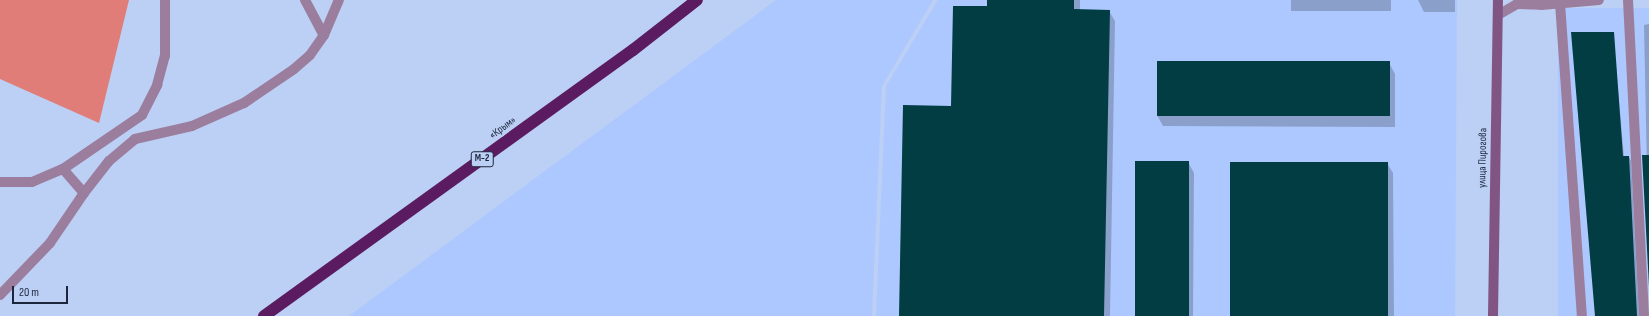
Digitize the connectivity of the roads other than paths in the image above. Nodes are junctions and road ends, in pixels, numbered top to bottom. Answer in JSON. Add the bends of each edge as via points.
{"nodes":[{"id":1,"x":165,"y":0,"type":"edge"},
{"id":2,"x":305,"y":0,"type":"edge"},
{"id":3,"x":339,"y":0,"type":"edge"},
{"id":4,"x":697,"y":0,"type":"edge"},
{"id":5,"x":1498,"y":0,"type":"edge"},
{"id":6,"x":1599,"y":0,"type":"edge"},
{"id":7,"x":1628,"y":0,"type":"edge"},
{"id":8,"x":1560,"y":4,"type":"junction"},
{"id":9,"x":1498,"y":15,"type":"junction"},
{"id":10,"x":324,"y":35,"type":"junction"},
{"id":11,"x":63,"y":170,"type":"junction"},
{"id":12,"x":0,"y":182,"type":"edge"},
{"id":13,"x":84,"y":193,"type":"junction"},
{"id":14,"x":0,"y":295,"type":"edge"},
{"id":15,"x":264,"y":316,"type":"edge"},
{"id":16,"x":1493,"y":316,"type":"edge"},
{"id":17,"x":1582,"y":316,"type":"edge"},
{"id":18,"x":1644,"y":316,"type":"edge"}],
"edges":[{"from":1,"to":11,"type":"street","via":[[165,56],[157,85],[142,114]]},
{"from":2,"to":10,"type":"street"},
{"from":3,"to":10,"type":"street"},
{"from":4,"to":15,"type":"highway","name":"«Крым»","number":"М-2","via":[[633,50]]},
{"from":5,"to":9,"type":"street","name":"улица Пирогова"},
{"from":6,"to":8,"type":"street"},
{"from":7,"to":18,"type":"street"},
{"from":8,"to":9,"type":"street","via":[[1517,4]]},
{"from":8,"to":17,"type":"street"},
{"from":9,"to":16,"type":"street","name":"улица Пирогова"},
{"from":10,"to":13,"type":"street","via":[[310,55],[244,103],[192,126],[135,139],[109,161]]},
{"from":11,"to":12,"type":"street","via":[[32,182]]},
{"from":11,"to":13,"type":"street"},
{"from":13,"to":14,"type":"street","via":[[50,243]]}]}
